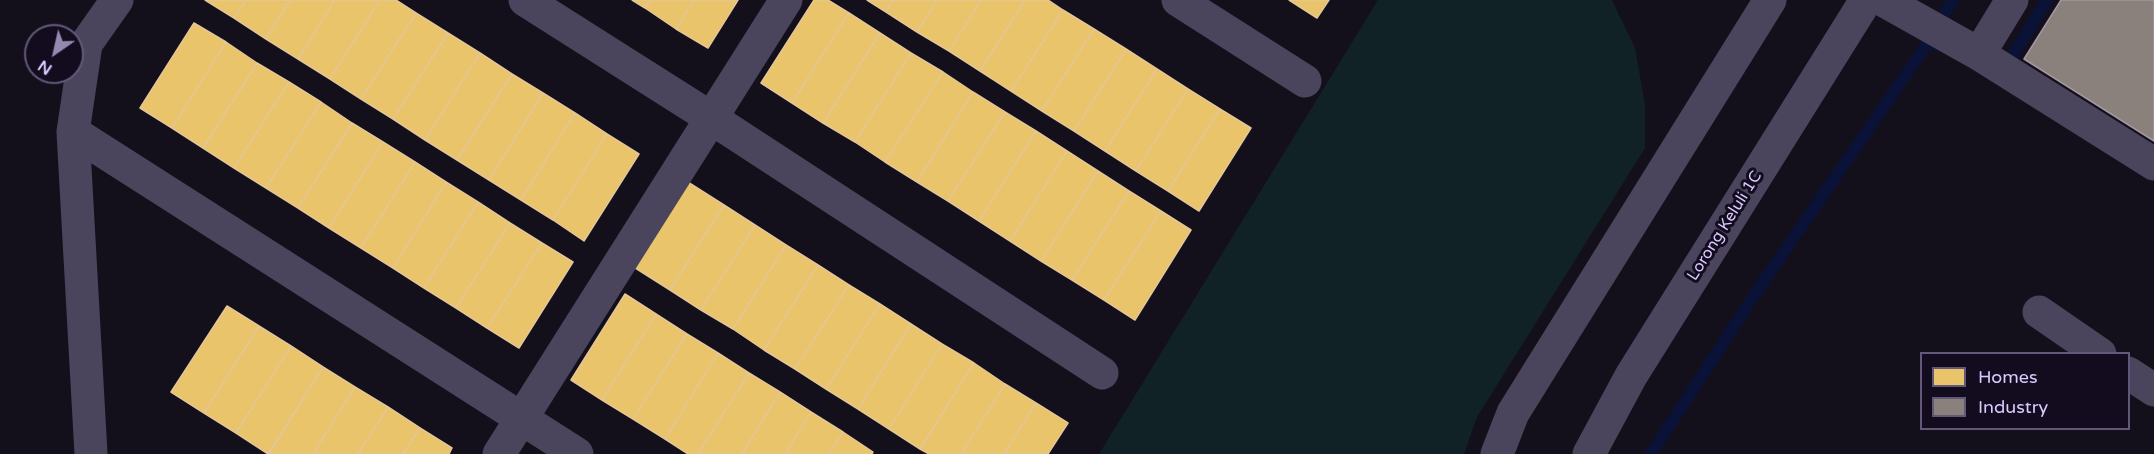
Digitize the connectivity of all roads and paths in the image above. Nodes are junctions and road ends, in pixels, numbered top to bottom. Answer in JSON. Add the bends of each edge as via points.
{"nodes":[{"id":1,"x":117,"y":0,"type":"edge"},
{"id":2,"x":525,"y":0,"type":"edge"},
{"id":3,"x":786,"y":0,"type":"edge"},
{"id":4,"x":1178,"y":0,"type":"edge"},
{"id":5,"x":1770,"y":0,"type":"edge"},
{"id":6,"x":1866,"y":0,"type":"edge"},
{"id":7,"x":1883,"y":0,"type":"edge"},
{"id":8,"x":2012,"y":0,"type":"edge"},
{"id":9,"x":1979,"y":54,"type":"junction"},
{"id":10,"x":1305,"y":81,"type":"dead end"},
{"id":11,"x":711,"y":118,"type":"junction"},
{"id":12,"x":73,"y":132,"type":"junction"},
{"id":13,"x":2154,"y":164,"type":"edge"},
{"id":14,"x":2039,"y":312,"type":"dead end"},
{"id":15,"x":2097,"y":352,"type":"edge"},
{"id":16,"x":1102,"y":373,"type":"dead end"},
{"id":17,"x":2130,"y":374,"type":"edge"},
{"id":18,"x":2154,"y":390,"type":"edge"},
{"id":19,"x":521,"y":418,"type":"junction"},
{"id":20,"x":91,"y":454,"type":"edge"},
{"id":21,"x":499,"y":454,"type":"edge"},
{"id":22,"x":577,"y":454,"type":"edge"},
{"id":23,"x":1497,"y":454,"type":"edge"},
{"id":24,"x":1589,"y":454,"type":"edge"}],
"edges":[{"from":1,"to":12,"type":"street","via":[[86,44]]},
{"from":2,"to":11,"type":"street"},
{"from":3,"to":11,"type":"street"},
{"from":4,"to":10,"type":"street"},
{"from":5,"to":23,"type":"street","via":[[1514,413]]},
{"from":6,"to":24,"type":"street","name":"Lorong Keluli 1C","via":[[1631,376]]},
{"from":7,"to":9,"type":"street"},
{"from":8,"to":9,"type":"street"},
{"from":9,"to":13,"type":"street"},
{"from":11,"to":16,"type":"street"},
{"from":11,"to":19,"type":"street"},
{"from":12,"to":19,"type":"street"},
{"from":12,"to":20,"type":"street"},
{"from":14,"to":15,"type":"street"},
{"from":17,"to":18,"type":"street"},
{"from":19,"to":21,"type":"street"},
{"from":19,"to":22,"type":"street"}]}
